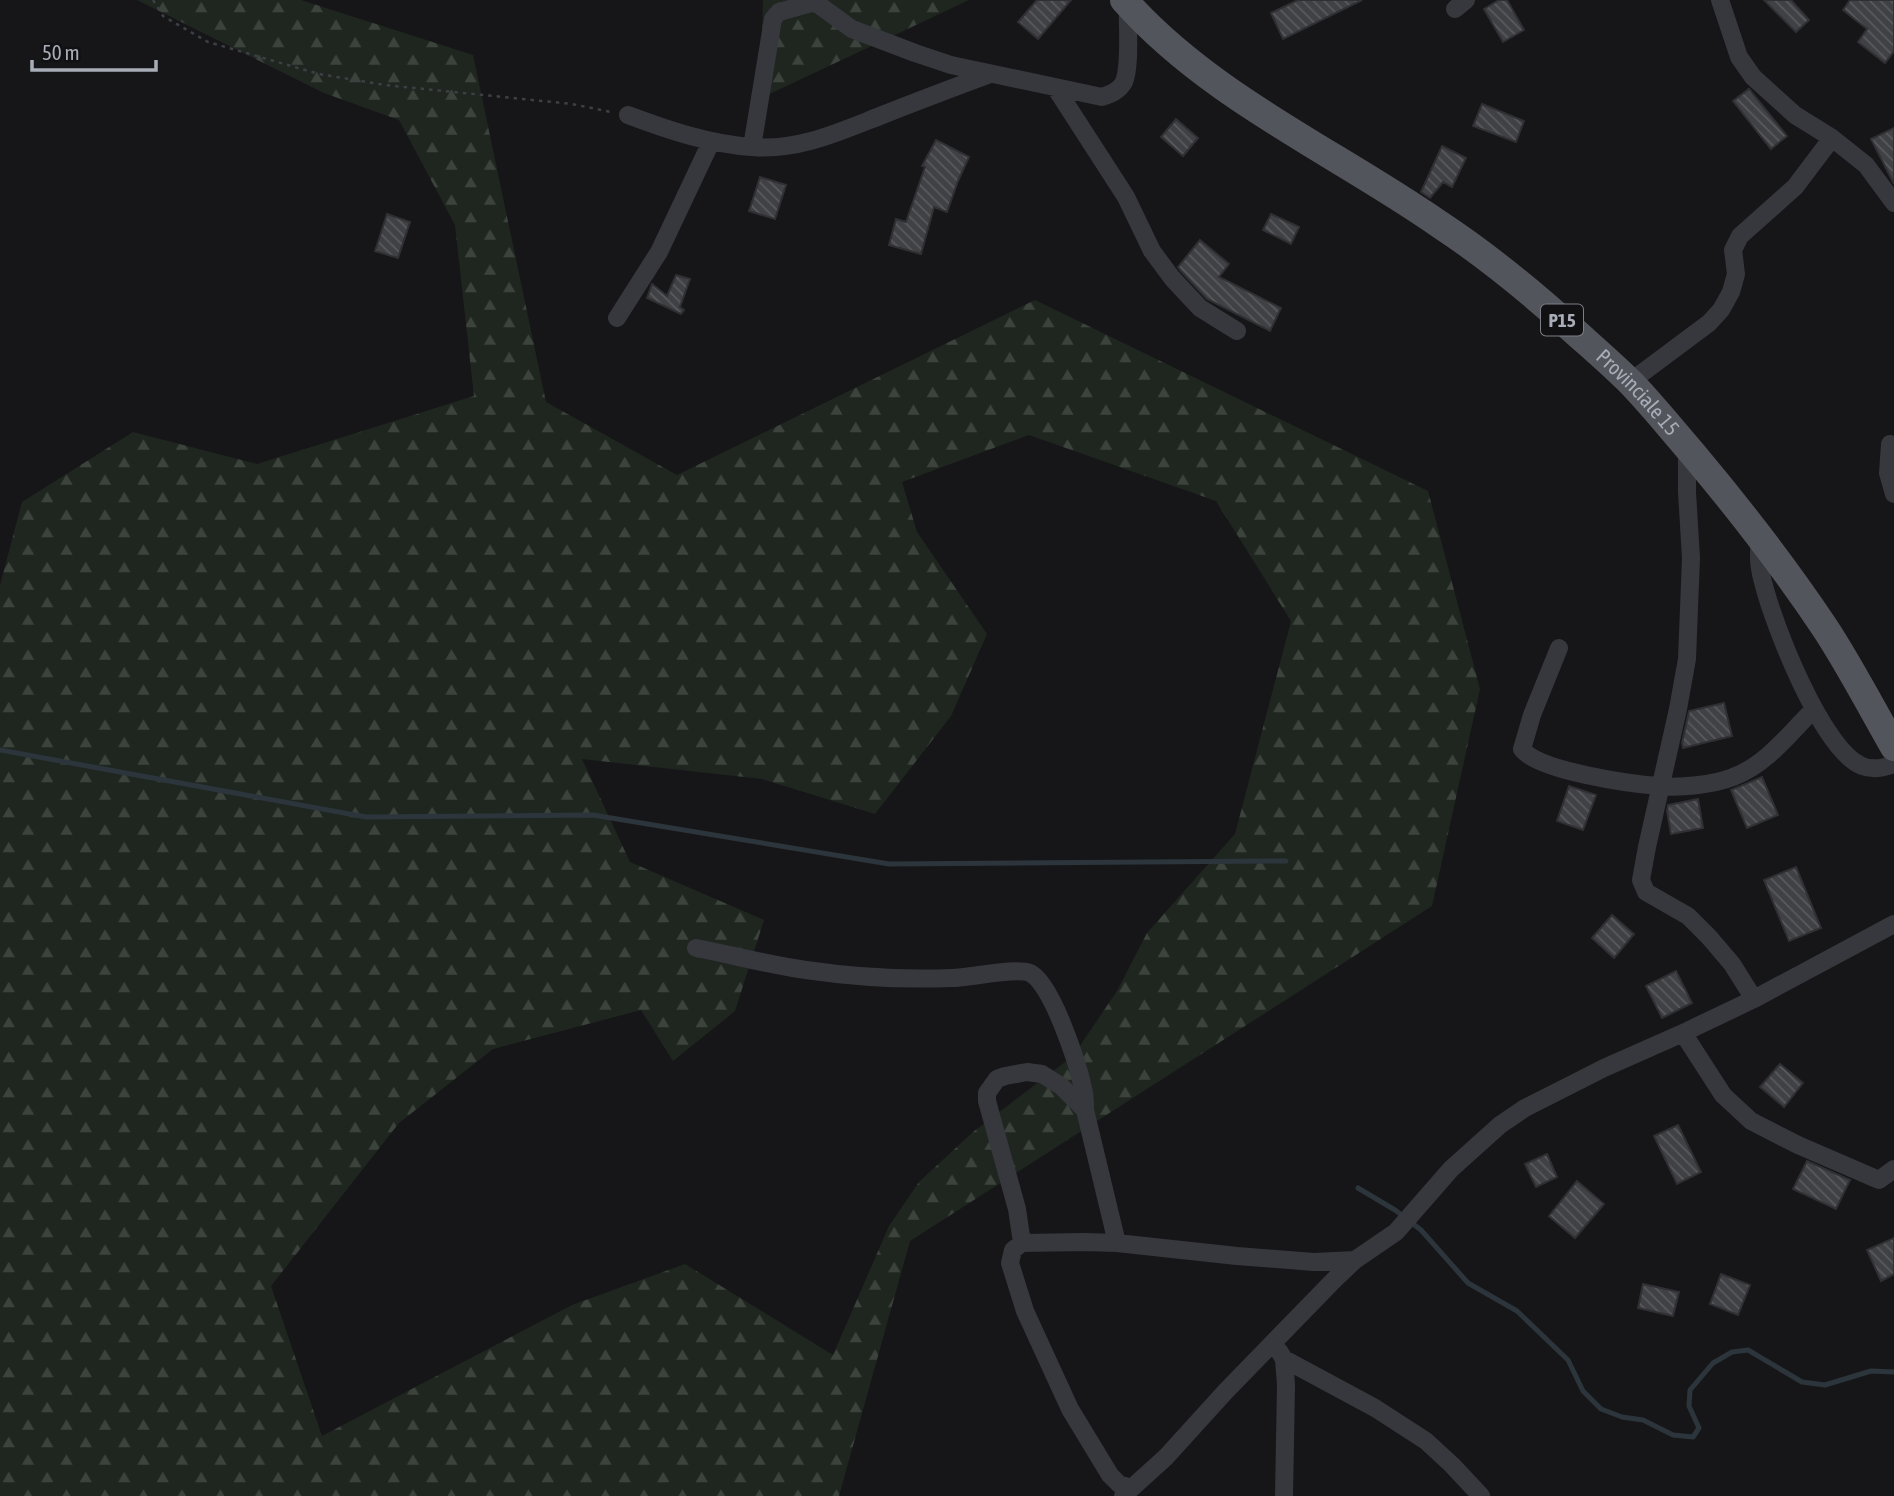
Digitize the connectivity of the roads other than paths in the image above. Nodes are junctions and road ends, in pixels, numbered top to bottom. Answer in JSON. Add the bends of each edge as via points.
{"nodes":[{"id":1,"x":1720,"y":0,"type":"edge"},
{"id":2,"x":813,"y":1,"type":"edge"},
{"id":3,"x":1126,"y":2,"type":"edge"},
{"id":4,"x":990,"y":74,"type":"junction"},
{"id":5,"x":1055,"y":87,"type":"junction"},
{"id":6,"x":628,"y":115,"type":"road end"},
{"id":7,"x":1832,"y":138,"type":"junction"},
{"id":8,"x":711,"y":142,"type":"junction"},
{"id":9,"x":752,"y":147,"type":"junction"},
{"id":10,"x":1894,"y":203,"type":"edge"},
{"id":11,"x":617,"y":318,"type":"dead end"},
{"id":12,"x":1237,"y":331,"type":"dead end"},
{"id":13,"x":1630,"y":382,"type":"junction"},
{"id":14,"x":1890,"y":444,"type":"dead end"},
{"id":15,"x":1687,"y":447,"type":"junction"},
{"id":16,"x":1894,"y":494,"type":"edge"},
{"id":17,"x":1761,"y":539,"type":"junction"},
{"id":18,"x":1559,"y":648,"type":"dead end"},
{"id":19,"x":1814,"y":709,"type":"junction"},
{"id":20,"x":1894,"y":747,"type":"edge"},
{"id":21,"x":1894,"y":765,"type":"edge"},
{"id":22,"x":1661,"y":786,"type":"junction"},
{"id":23,"x":1894,"y":924,"type":"edge"},
{"id":24,"x":696,"y":948,"type":"dead end"},
{"id":25,"x":1754,"y":999,"type":"junction"},
{"id":26,"x":1683,"y":1034,"type":"junction"},
{"id":27,"x":1085,"y":1110,"type":"junction"},
{"id":28,"x":1894,"y":1169,"type":"edge"},
{"id":29,"x":1022,"y":1243,"type":"junction"},
{"id":30,"x":1116,"y":1243,"type":"junction"},
{"id":31,"x":1355,"y":1260,"type":"junction"},
{"id":32,"x":1277,"y":1341,"type":"junction"},
{"id":33,"x":1284,"y":1359,"type":"junction"},
{"id":34,"x":1128,"y":1492,"type":"edge"},
{"id":35,"x":1284,"y":1496,"type":"edge"},
{"id":36,"x":1481,"y":1496,"type":"edge"}],
"edges":[{"from":1,"to":7,"type":"street","via":[[1739,57],[1752,77],[1795,115]]},
{"from":2,"to":4,"type":"street","via":[[852,29],[877,40]]},
{"from":2,"to":9,"type":"street","via":[[779,12],[773,19]]},
{"from":3,"to":5,"type":"street","via":[[1127,66],[1123,83],[1114,94],[1102,97]]},
{"from":3,"to":13,"type":"main road","name":"Provinciale 15","number":"P15","via":[[1205,73],[1493,262]]},
{"from":4,"to":5,"type":"street"},
{"from":4,"to":9,"type":"street","via":[[802,144]]},
{"from":5,"to":12,"type":"street","via":[[1172,278],[1200,308]]},
{"from":6,"to":8,"type":"street"},
{"from":7,"to":10,"type":"street","via":[[1866,165]]},
{"from":7,"to":13,"type":"street","via":[[1795,187],[1740,236],[1733,250],[1736,274],[1721,310]]},
{"from":8,"to":9,"type":"street"},
{"from":8,"to":11,"type":"street","via":[[659,252]]},
{"from":13,"to":15,"type":"main road","name":"Provinciale 15","number":"P15"},
{"from":14,"to":16,"type":"street","via":[[1888,473]]},
{"from":15,"to":17,"type":"main road","name":"Provinciale 15","number":"P15"},
{"from":15,"to":22,"type":"street","via":[[1691,558],[1687,659]]},
{"from":17,"to":19,"type":"street","via":[[1763,582]]},
{"from":17,"to":20,"type":"main road","name":"Provinciale 15","number":"P15","via":[[1826,629]]},
{"from":18,"to":22,"type":"street","via":[[1522,744],[1526,755],[1593,777]]},
{"from":19,"to":21,"type":"street","via":[[1847,755],[1862,766]]},
{"from":19,"to":22,"type":"street","via":[[1759,763],[1733,777]]},
{"from":22,"to":25,"type":"street","via":[[1641,880],[1646,892],[1688,916],[1732,964]]},
{"from":23,"to":25,"type":"street"},
{"from":24,"to":27,"type":"street","via":[[855,976],[907,979],[1033,974],[1058,1013],[1084,1091]]},
{"from":25,"to":26,"type":"street"},
{"from":26,"to":28,"type":"street","via":[[1724,1095],[1751,1121],[1879,1180]]},
{"from":26,"to":31,"type":"street","via":[[1525,1108],[1451,1169],[1396,1232]]},
{"from":27,"to":29,"type":"street","via":[[1042,1074],[1005,1076],[990,1086],[987,1101]]},
{"from":27,"to":30,"type":"street"},
{"from":29,"to":30,"type":"street"},
{"from":29,"to":34,"type":"street","via":[[1013,1250],[1010,1263],[1031,1324],[1070,1409],[1110,1475]]},
{"from":30,"to":31,"type":"street","via":[[1237,1256]]},
{"from":31,"to":32,"type":"street"},
{"from":32,"to":33,"type":"street"},
{"from":32,"to":34,"type":"street"},
{"from":33,"to":35,"type":"street"},
{"from":33,"to":36,"type":"street","via":[[1426,1441]]}]}
